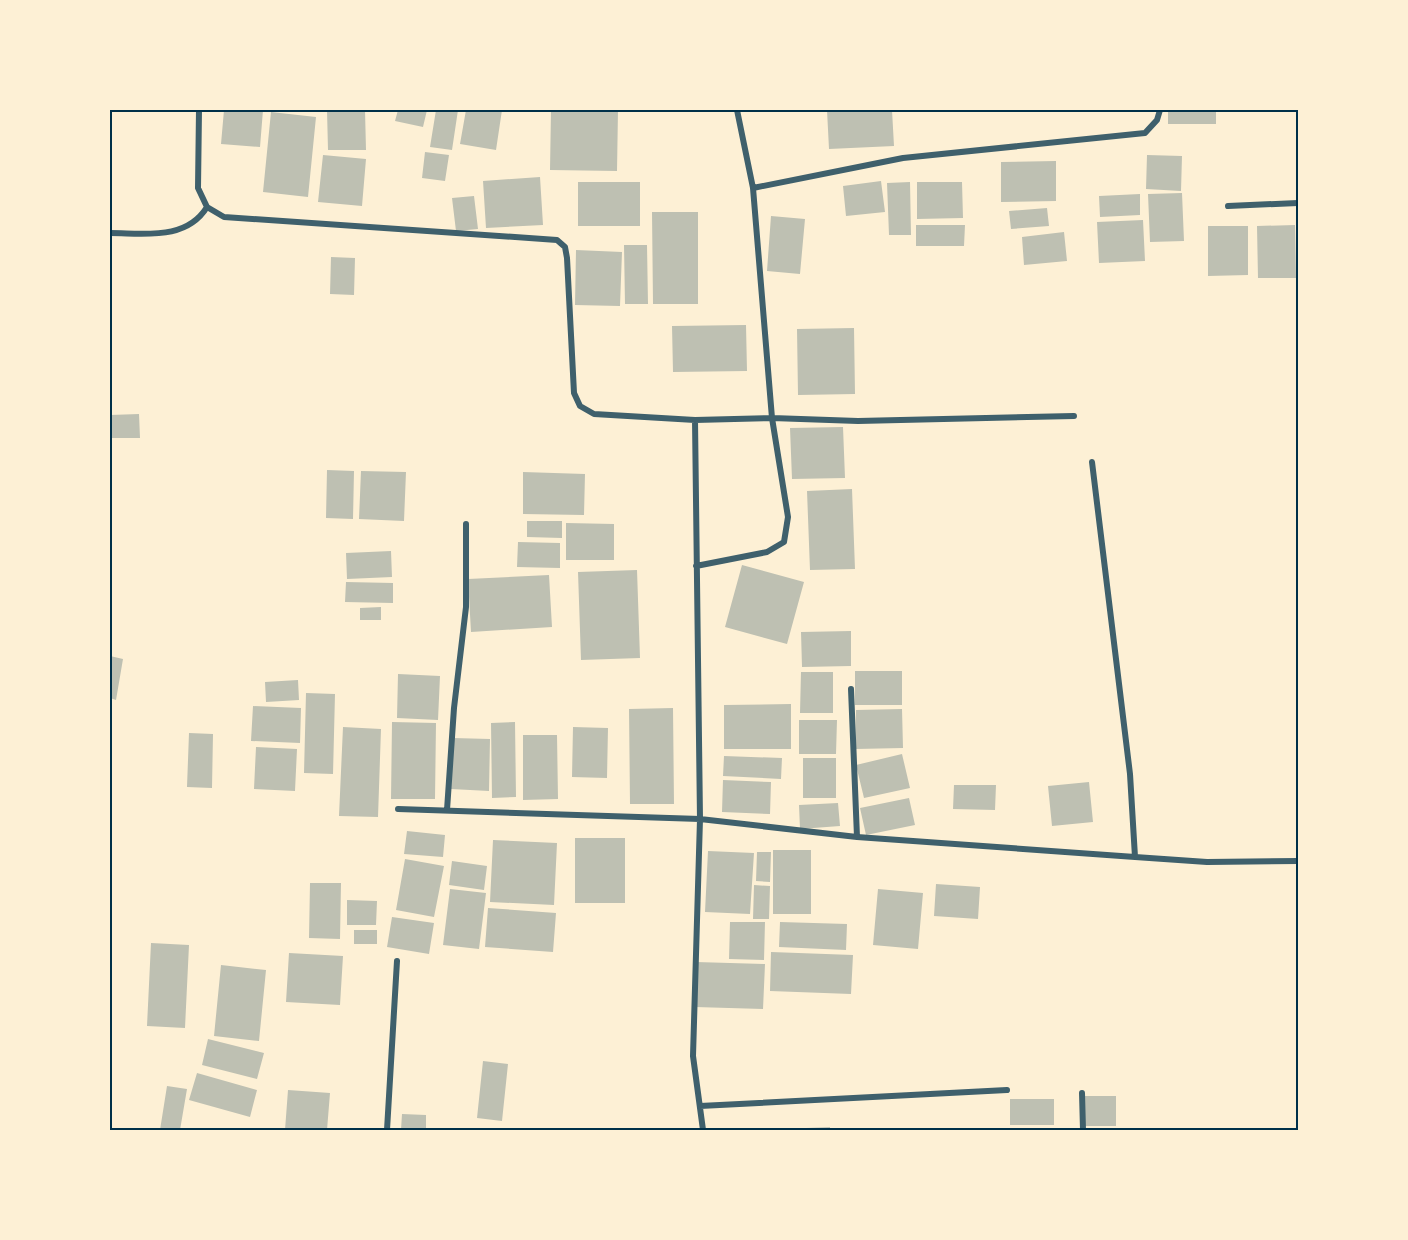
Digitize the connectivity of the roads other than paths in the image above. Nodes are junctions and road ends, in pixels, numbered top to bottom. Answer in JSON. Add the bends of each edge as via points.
{"nodes":[{"id":1,"x":199,"y":110,"type":"edge"},
{"id":2,"x":737,"y":110,"type":"edge"},
{"id":3,"x":1160,"y":110,"type":"edge"},
{"id":4,"x":753,"y":188,"type":"junction"},
{"id":5,"x":1299,"y":203,"type":"edge"},
{"id":6,"x":1228,"y":206,"type":"dead end"},
{"id":7,"x":207,"y":207,"type":"junction"},
{"id":8,"x":110,"y":233,"type":"edge"},
{"id":9,"x":1074,"y":416,"type":"dead end"},
{"id":10,"x":772,"y":418,"type":"junction"},
{"id":11,"x":695,"y":420,"type":"junction"},
{"id":12,"x":1092,"y":462,"type":"dead end"},
{"id":13,"x":466,"y":524,"type":"dead end"},
{"id":14,"x":696,"y":566,"type":"junction"},
{"id":15,"x":851,"y":689,"type":"dead end"},
{"id":16,"x":398,"y":809,"type":"dead end"},
{"id":17,"x":447,"y":810,"type":"junction"},
{"id":18,"x":700,"y":819,"type":"junction"},
{"id":19,"x":857,"y":837,"type":"junction"},
{"id":20,"x":1135,"y":857,"type":"junction"},
{"id":21,"x":1299,"y":861,"type":"edge"},
{"id":22,"x":397,"y":961,"type":"dead end"},
{"id":23,"x":1007,"y":1090,"type":"dead end"},
{"id":24,"x":1082,"y":1093,"type":"dead end"},
{"id":25,"x":700,"y":1106,"type":"junction"},
{"id":26,"x":387,"y":1131,"type":"edge"},
{"id":27,"x":703,"y":1131,"type":"edge"},
{"id":28,"x":1083,"y":1131,"type":"edge"}],
"edges":[{"from":1,"to":7,"type":"street","via":[[198,188]]},
{"from":2,"to":4,"type":"street"},
{"from":3,"to":4,"type":"street","via":[[1145,133],[903,158]]},
{"from":4,"to":10,"type":"street"},
{"from":5,"to":6,"type":"street"},
{"from":7,"to":8,"type":"street","via":[[199,219],[183,229]]},
{"from":7,"to":11,"type":"street","via":[[224,217],[557,240],[567,258],[574,393],[580,406],[594,414]]},
{"from":9,"to":10,"type":"street","via":[[858,421]]},
{"from":10,"to":11,"type":"street"},
{"from":10,"to":14,"type":"street","via":[[788,517],[784,542],[767,552]]},
{"from":11,"to":14,"type":"street"},
{"from":12,"to":20,"type":"street","via":[[1130,774]]},
{"from":13,"to":17,"type":"street","via":[[466,608],[453,708]]},
{"from":14,"to":18,"type":"street"},
{"from":15,"to":19,"type":"street"},
{"from":16,"to":17,"type":"street"},
{"from":17,"to":18,"type":"street"},
{"from":18,"to":19,"type":"street"},
{"from":18,"to":25,"type":"street","via":[[693,1056]]},
{"from":19,"to":20,"type":"street"},
{"from":20,"to":21,"type":"street","via":[[1207,862]]},
{"from":22,"to":26,"type":"street"},
{"from":23,"to":25,"type":"street"},
{"from":24,"to":28,"type":"street"},
{"from":25,"to":27,"type":"street"}]}
